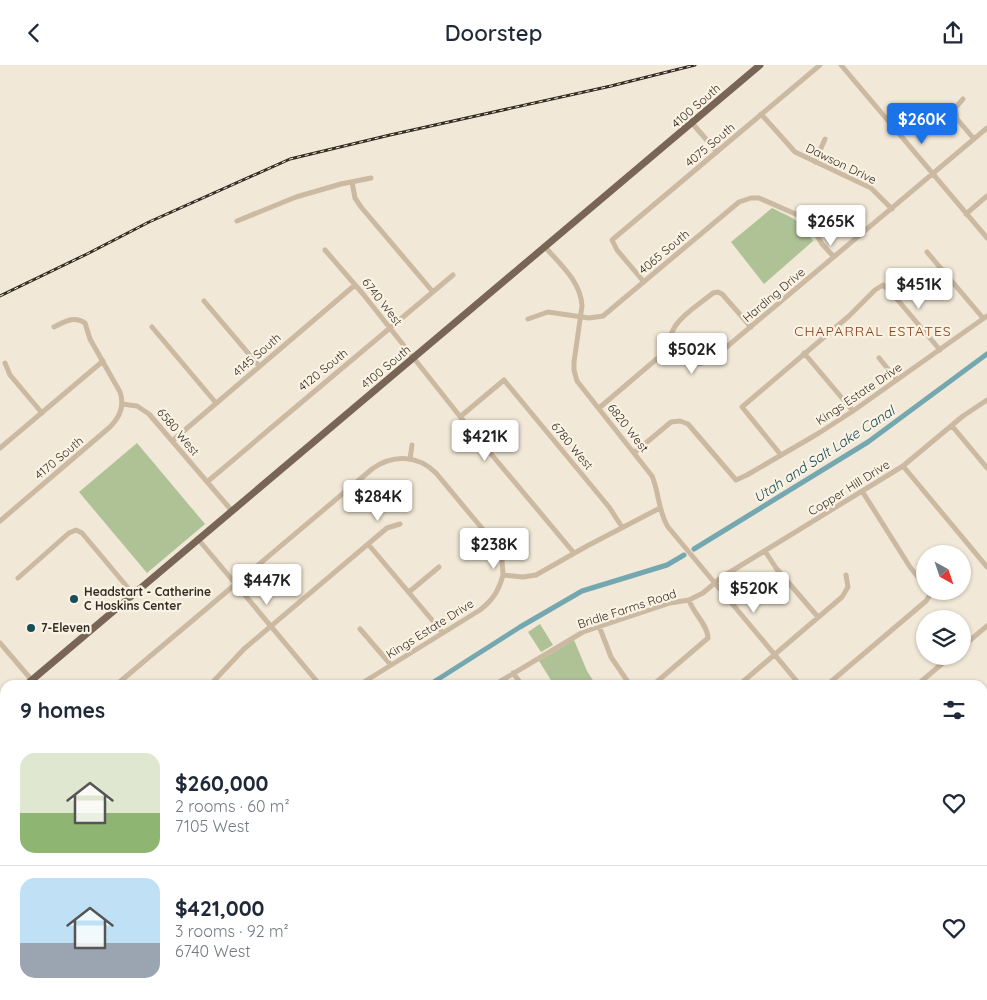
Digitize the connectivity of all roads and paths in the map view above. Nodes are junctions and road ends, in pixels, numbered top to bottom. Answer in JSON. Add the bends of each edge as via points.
{"nodes":[{"id":1,"x":760,"y":65,"type":"edge"},
{"id":2,"x":820,"y":65,"type":"edge"},
{"id":3,"x":841,"y":65,"type":"edge"},
{"id":4,"x":963,"y":99,"type":"dead end"},
{"id":5,"x":761,"y":114,"type":"junction"},
{"id":6,"x":692,"y":123,"type":"junction"},
{"id":7,"x":987,"y":128,"type":"edge"},
{"id":8,"x":825,"y":139,"type":"dead end"},
{"id":9,"x":974,"y":139,"type":"junction"},
{"id":10,"x":717,"y":152,"type":"junction"},
{"id":11,"x":815,"y":162,"type":"junction"},
{"id":12,"x":933,"y":173,"type":"junction"},
{"id":13,"x":371,"y":179,"type":"dead end"},
{"id":14,"x":352,"y":183,"type":"junction"},
{"id":15,"x":987,"y":196,"type":"edge"},
{"id":16,"x":892,"y":209,"type":"junction"},
{"id":17,"x":966,"y":214,"type":"junction"},
{"id":18,"x":238,"y":221,"type":"dead end"},
{"id":19,"x":987,"y":238,"type":"edge"},
{"id":20,"x":545,"y":247,"type":"junction"},
{"id":21,"x":325,"y":250,"type":"dead end"},
{"id":22,"x":927,"y":252,"type":"dead end"},
{"id":23,"x":834,"y":257,"type":"junction"},
{"id":24,"x":452,"y":275,"type":"dead end"},
{"id":25,"x":644,"y":282,"type":"junction"},
{"id":26,"x":355,"y":285,"type":"junction"},
{"id":27,"x":433,"y":292,"type":"junction"},
{"id":28,"x":204,"y":301,"type":"dead end"},
{"id":29,"x":580,"y":317,"type":"junction"},
{"id":30,"x":985,"y":317,"type":"edge"},
{"id":31,"x":528,"y":319,"type":"dead end"},
{"id":32,"x":54,"y":327,"type":"dead end"},
{"id":33,"x":152,"y":327,"type":"dead end"},
{"id":34,"x":751,"y":327,"type":"junction"},
{"id":35,"x":390,"y":329,"type":"junction"},
{"id":36,"x":940,"y":349,"type":"junction"},
{"id":37,"x":663,"y":353,"type":"junction"},
{"id":38,"x":804,"y":353,"type":"junction"},
{"id":39,"x":414,"y":358,"type":"junction"},
{"id":40,"x":879,"y":358,"type":"dead end"},
{"id":41,"x":103,"y":361,"type":"junction"},
{"id":42,"x":5,"y":363,"type":"dead end"},
{"id":43,"x":259,"y":366,"type":"junction"},
{"id":44,"x":897,"y":380,"type":"junction"},
{"id":45,"x":987,"y":400,"type":"edge"},
{"id":46,"x":216,"y":403,"type":"junction"},
{"id":47,"x":122,"y":404,"type":"junction"},
{"id":48,"x":599,"y":408,"type":"junction"},
{"id":49,"x":853,"y":411,"type":"junction"},
{"id":50,"x":42,"y":413,"type":"junction"},
{"id":51,"x":461,"y":416,"type":"junction"},
{"id":52,"x":952,"y":425,"type":"junction"},
{"id":53,"x":172,"y":441,"type":"junction"},
{"id":54,"x":412,"y":445,"type":"dead end"},
{"id":55,"x":0,"y":449,"type":"edge"},
{"id":56,"x":634,"y":453,"type":"junction"},
{"id":57,"x":781,"y":455,"type":"junction"},
{"id":58,"x":410,"y":459,"type":"junction"},
{"id":59,"x":902,"y":467,"type":"junction"},
{"id":60,"x":987,"y":467,"type":"edge"},
{"id":61,"x":208,"y":483,"type":"junction"},
{"id":62,"x":862,"y":491,"type":"junction"},
{"id":63,"x":660,"y":508,"type":"junction"},
{"id":64,"x":232,"y":511,"type":"junction"},
{"id":65,"x":0,"y":521,"type":"edge"},
{"id":66,"x":400,"y":524,"type":"dead end"},
{"id":67,"x":622,"y":527,"type":"junction"},
{"id":68,"x":198,"y":539,"type":"junction"},
{"id":69,"x":368,"y":544,"type":"junction"},
{"id":70,"x":765,"y":551,"type":"junction"},
{"id":71,"x":574,"y":553,"type":"junction"},
{"id":72,"x":439,"y":567,"type":"dead end"},
{"id":73,"x":987,"y":567,"type":"edge"},
{"id":74,"x":503,"y":575,"type":"junction"},
{"id":75,"x":846,"y":575,"type":"dead end"},
{"id":76,"x":916,"y":575,"type":"edge"},
{"id":77,"x":18,"y":578,"type":"dead end"},
{"id":78,"x":715,"y":583,"type":"junction"},
{"id":79,"x":236,"y":584,"type":"junction"},
{"id":80,"x":409,"y":592,"type":"junction"},
{"id":81,"x":134,"y":595,"type":"junction"},
{"id":82,"x":689,"y":600,"type":"junction"},
{"id":83,"x":926,"y":600,"type":"edge"},
{"id":84,"x":818,"y":617,"type":"junction"},
{"id":85,"x":271,"y":626,"type":"junction"},
{"id":86,"x":599,"y":626,"type":"junction"},
{"id":87,"x":987,"y":626,"type":"edge"},
{"id":88,"x":360,"y":629,"type":"dead end"},
{"id":89,"x":443,"y":633,"type":"junction"},
{"id":90,"x":971,"y":639,"type":"edge"},
{"id":91,"x":0,"y":643,"type":"edge"},
{"id":92,"x":774,"y":655,"type":"junction"},
{"id":93,"x":391,"y":665,"type":"junction"},
{"id":94,"x":940,"y":665,"type":"edge"},
{"id":95,"x":513,"y":673,"type":"junction"},
{"id":96,"x":29,"y":680,"type":"edge"},
{"id":97,"x":35,"y":680,"type":"edge"},
{"id":98,"x":122,"y":680,"type":"edge"},
{"id":99,"x":215,"y":680,"type":"edge"},
{"id":100,"x":316,"y":680,"type":"edge"},
{"id":101,"x":367,"y":680,"type":"edge"},
{"id":102,"x":502,"y":680,"type":"edge"},
{"id":103,"x":518,"y":680,"type":"edge"},
{"id":104,"x":627,"y":680,"type":"edge"},
{"id":105,"x":660,"y":680,"type":"edge"},
{"id":106,"x":745,"y":680,"type":"edge"},
{"id":107,"x":796,"y":680,"type":"edge"},
{"id":108,"x":833,"y":680,"type":"edge"},
{"id":109,"x":923,"y":680,"type":"edge"}],
"edges":[{"from":1,"to":6,"type":"main road","name":"4100 South"},
{"from":2,"to":5,"type":"street","name":"4075 South"},
{"from":3,"to":12,"type":"street"},
{"from":4,"to":9,"type":"street","via":[[955,108],[956,116]]},
{"from":5,"to":10,"type":"street","name":"4075 South"},
{"from":5,"to":11,"type":"street","name":"Dawson Drive","via":[[791,149]]},
{"from":6,"to":10,"type":"street"},
{"from":6,"to":20,"type":"main road","name":"4100 South"},
{"from":7,"to":9,"type":"street","name":"Harding Drive"},
{"from":8,"to":11,"type":"street"},
{"from":9,"to":12,"type":"street","name":"Harding Drive"},
{"from":10,"to":25,"type":"street","name":"4075 South","via":[[612,240]]},
{"from":11,"to":16,"type":"street","name":"Dawson Drive","via":[[871,188]]},
{"from":12,"to":16,"type":"street","name":"Harding Drive"},
{"from":12,"to":17,"type":"street"},
{"from":13,"to":14,"type":"street"},
{"from":14,"to":18,"type":"street","via":[[296,197]]},
{"from":14,"to":27,"type":"street","via":[[361,207]]},
{"from":15,"to":17,"type":"street"},
{"from":16,"to":23,"type":"street","name":"Harding Drive"},
{"from":17,"to":19,"type":"street"},
{"from":20,"to":29,"type":"street","name":"6820 West","via":[[580,290]]},
{"from":20,"to":39,"type":"main road","name":"4100 South"},
{"from":21,"to":26,"type":"street","name":"6740 West"},
{"from":22,"to":30,"type":"street"},
{"from":23,"to":25,"type":"street","name":"4065 South","via":[[806,220],[759,198],[750,198],[739,202]]},
{"from":23,"to":34,"type":"street","name":"Harding Drive"},
{"from":24,"to":27,"type":"street","name":"4120 South"},
{"from":25,"to":29,"type":"street","name":"4065 South","via":[[603,316]]},
{"from":26,"to":35,"type":"street","name":"6740 West"},
{"from":26,"to":43,"type":"street","name":"4145 South"},
{"from":27,"to":35,"type":"street","name":"4120 South"},
{"from":28,"to":43,"type":"street"},
{"from":29,"to":31,"type":"street","name":"4065 South","via":[[548,312]]},
{"from":29,"to":48,"type":"street","name":"6820 West","via":[[574,369],[577,381]]},
{"from":30,"to":36,"type":"street","name":"Kings Estate Drive"},
{"from":32,"to":41,"type":"street","via":[[73,319],[83,321]]},
{"from":33,"to":46,"type":"street"},
{"from":34,"to":37,"type":"street","name":"Harding Drive","via":[[710,361],[691,365]]},
{"from":34,"to":37,"type":"street","via":[[720,292],[713,293],[680,321]]},
{"from":35,"to":39,"type":"street","name":"6740 West"},
{"from":35,"to":61,"type":"street","name":"4120 South","via":[[303,399]]},
{"from":36,"to":38,"type":"street","via":[[883,285]]},
{"from":36,"to":44,"type":"street","name":"Kings Estate Drive"},
{"from":37,"to":48,"type":"street"},
{"from":38,"to":49,"type":"street"},
{"from":38,"to":57,"type":"street","via":[[742,407]]},
{"from":39,"to":51,"type":"street","name":"6740 West"},
{"from":39,"to":64,"type":"main road","name":"4100 South"},
{"from":40,"to":44,"type":"street"},
{"from":41,"to":47,"type":"street","via":[[120,392]]},
{"from":41,"to":50,"type":"street"},
{"from":42,"to":50,"type":"street","via":[[10,375]]},
{"from":43,"to":46,"type":"street","name":"4145 South"},
{"from":44,"to":49,"type":"street","name":"Kings Estate Drive"},
{"from":45,"to":52,"type":"street","name":"Copper Hill Drive"},
{"from":46,"to":53,"type":"street","name":"4145 South"},
{"from":47,"to":53,"type":"street","name":"6580 West","via":[[144,409]]},
{"from":47,"to":65,"type":"street","name":"4170 South","via":[[113,424]]},
{"from":48,"to":56,"type":"street","name":"6820 West"},
{"from":49,"to":57,"type":"street","name":"Kings Estate Drive"},
{"from":50,"to":55,"type":"street"},
{"from":51,"to":67,"type":"street","name":"6780 West","via":[[504,380]]},
{"from":51,"to":71,"type":"street","name":"6740 West"},
{"from":52,"to":59,"type":"street","name":"Copper Hill Drive"},
{"from":52,"to":60,"type":"street"},
{"from":53,"to":61,"type":"street","name":"6580 West"},
{"from":54,"to":58,"type":"street"},
{"from":56,"to":57,"type":"street","name":"Kings Estate Drive","via":[[671,422],[680,421],[688,424],[736,480]]},
{"from":56,"to":63,"type":"street","name":"6820 West","via":[[656,484]]},
{"from":58,"to":74,"type":"street","via":[[425,464],[436,473],[493,541],[501,556]]},
{"from":58,"to":79,"type":"street","via":[[390,460],[376,466]]},
{"from":59,"to":62,"type":"street","name":"Copper Hill Drive"},
{"from":59,"to":73,"type":"street"},
{"from":61,"to":64,"type":"street","name":"6580 West"},
{"from":62,"to":70,"type":"street","name":"Copper Hill Drive"},
{"from":62,"to":76,"type":"street"},
{"from":63,"to":67,"type":"street"},
{"from":63,"to":78,"type":"street","name":"6820 West","via":[[668,527]]},
{"from":64,"to":68,"type":"main road","name":"4100 South"},
{"from":66,"to":69,"type":"street","via":[[387,528]]},
{"from":67,"to":71,"type":"street"},
{"from":68,"to":79,"type":"street"},
{"from":68,"to":81,"type":"main road","name":"4100 South"},
{"from":69,"to":80,"type":"street"},
{"from":69,"to":85,"type":"street"},
{"from":70,"to":78,"type":"street","name":"Copper Hill Drive"},
{"from":70,"to":84,"type":"street"},
{"from":71,"to":74,"type":"street","via":[[536,575]]},
{"from":72,"to":80,"type":"street"},
{"from":74,"to":89,"type":"street","name":"Kings Estate Drive","via":[[497,594],[490,603]]},
{"from":75,"to":84,"type":"street","via":[[846,592]]},
{"from":77,"to":81,"type":"street","via":[[76,530]]},
{"from":78,"to":82,"type":"street","name":"Bridle Farms Road"},
{"from":78,"to":92,"type":"street","name":"6820 West"},
{"from":79,"to":85,"type":"street"},
{"from":79,"to":98,"type":"street"},
{"from":80,"to":89,"type":"street"},
{"from":81,"to":97,"type":"main road","name":"4100 South"},
{"from":82,"to":86,"type":"street","name":"Bridle Farms Road"},
{"from":82,"to":105,"type":"street","via":[[709,636]]},
{"from":83,"to":108,"type":"street"},
{"from":84,"to":92,"type":"street"},
{"from":85,"to":99,"type":"street","via":[[239,653]]},
{"from":85,"to":100,"type":"street"},
{"from":86,"to":95,"type":"street","name":"Bridle Farms Road","via":[[579,634]]},
{"from":86,"to":104,"type":"street","via":[[611,657]]},
{"from":87,"to":90,"type":"street"},
{"from":88,"to":93,"type":"street"},
{"from":89,"to":93,"type":"street","name":"Kings Estate Drive"},
{"from":91,"to":96,"type":"street"},
{"from":92,"to":106,"type":"street"},
{"from":92,"to":107,"type":"street","name":"6820 West"},
{"from":93,"to":101,"type":"street","name":"Kings Estate Drive"},
{"from":94,"to":109,"type":"street"},
{"from":95,"to":102,"type":"street","name":"Bridle Farms Road"},
{"from":95,"to":103,"type":"street"}]}
